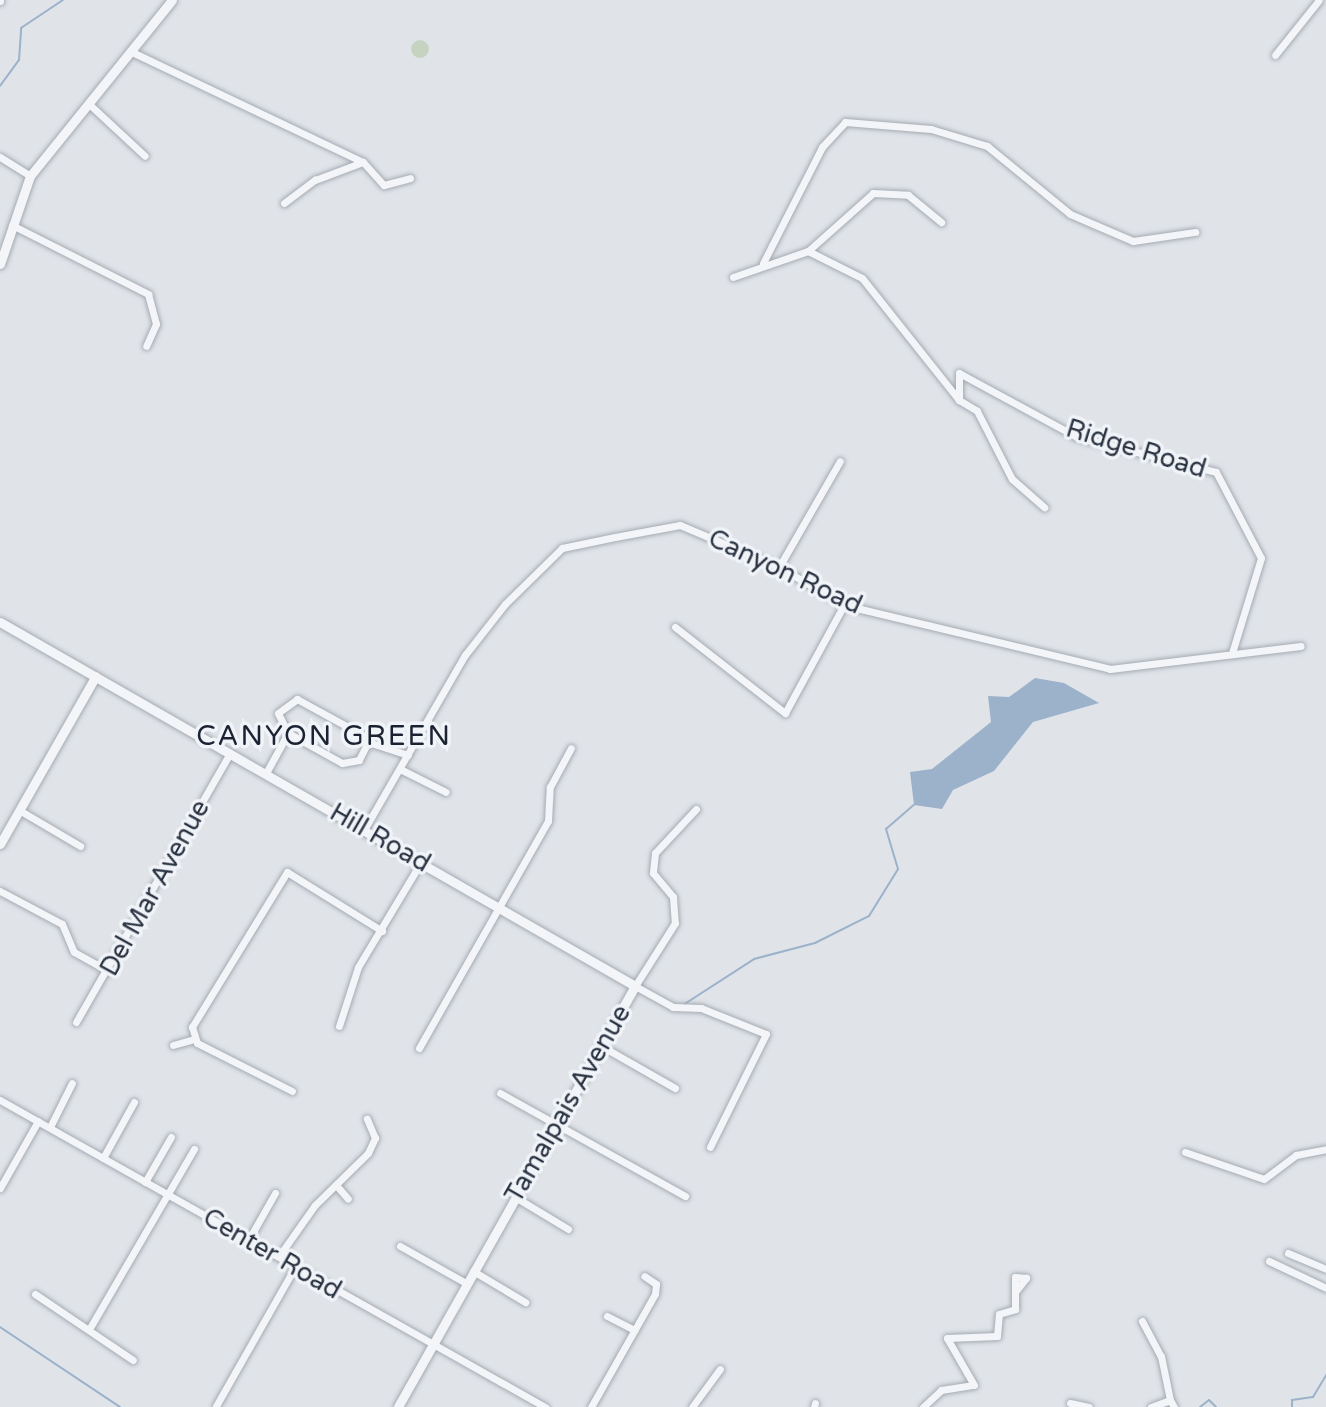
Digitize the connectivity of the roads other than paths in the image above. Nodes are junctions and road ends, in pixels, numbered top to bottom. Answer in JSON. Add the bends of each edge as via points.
{"nodes":[{"id":1,"x":172,"y":0,"type":"edge"},
{"id":2,"x":1319,"y":0,"type":"edge"},
{"id":3,"x":132,"y":52,"type":"junction"},
{"id":4,"x":1275,"y":55,"type":"dead end"},
{"id":5,"x":89,"y":104,"type":"junction"},
{"id":6,"x":145,"y":156,"type":"dead end"},
{"id":7,"x":0,"y":157,"type":"edge"},
{"id":8,"x":363,"y":162,"type":"junction"},
{"id":9,"x":30,"y":176,"type":"junction"},
{"id":10,"x":410,"y":178,"type":"dead end"},
{"id":11,"x":284,"y":203,"type":"dead end"},
{"id":12,"x":941,"y":222,"type":"dead end"},
{"id":13,"x":12,"y":225,"type":"junction"},
{"id":14,"x":1195,"y":232,"type":"dead end"},
{"id":15,"x":3,"y":243,"type":"edge"},
{"id":16,"x":808,"y":251,"type":"junction"},
{"id":17,"x":763,"y":263,"type":"junction"},
{"id":18,"x":0,"y":264,"type":"edge"},
{"id":19,"x":733,"y":277,"type":"dead end"},
{"id":20,"x":146,"y":346,"type":"dead end"},
{"id":21,"x":959,"y":400,"type":"junction"},
{"id":22,"x":840,"y":461,"type":"dead end"},
{"id":23,"x":1044,"y":507,"type":"dead end"},
{"id":24,"x":779,"y":567,"type":"junction"},
{"id":25,"x":844,"y":605,"type":"junction"},
{"id":26,"x":0,"y":622,"type":"edge"},
{"id":27,"x":675,"y":627,"type":"dead end"},
{"id":28,"x":1301,"y":646,"type":"dead end"},
{"id":29,"x":1232,"y":653,"type":"junction"},
{"id":30,"x":96,"y":676,"type":"junction"},
{"id":31,"x":288,"y":733,"type":"junction"},
{"id":32,"x":368,"y":742,"type":"junction"},
{"id":33,"x":571,"y":748,"type":"dead end"},
{"id":34,"x":230,"y":753,"type":"junction"},
{"id":35,"x":408,"y":755,"type":"junction"},
{"id":36,"x":400,"y":769,"type":"junction"},
{"id":37,"x":266,"y":773,"type":"junction"},
{"id":38,"x":446,"y":792,"type":"dead end"},
{"id":39,"x":696,"y":809,"type":"dead end"},
{"id":40,"x":19,"y":810,"type":"junction"},
{"id":41,"x":365,"y":828,"type":"junction"},
{"id":42,"x":0,"y":844,"type":"edge"},
{"id":43,"x":80,"y":846,"type":"dead end"},
{"id":44,"x":421,"y":862,"type":"junction"},
{"id":45,"x":0,"y":891,"type":"edge"},
{"id":46,"x":498,"y":907,"type":"junction"},
{"id":47,"x":382,"y":931,"type":"junction"},
{"id":48,"x":108,"y":971,"type":"junction"},
{"id":49,"x":635,"y":986,"type":"junction"},
{"id":50,"x":76,"y":1022,"type":"dead end"},
{"id":51,"x":339,"y":1026,"type":"dead end"},
{"id":52,"x":191,"y":1040,"type":"junction"},
{"id":53,"x":173,"y":1045,"type":"dead end"},
{"id":54,"x":603,"y":1047,"type":"junction"},
{"id":55,"x":419,"y":1048,"type":"dead end"},
{"id":56,"x":72,"y":1083,"type":"dead end"},
{"id":57,"x":675,"y":1088,"type":"dead end"},
{"id":58,"x":292,"y":1091,"type":"dead end"},
{"id":59,"x":500,"y":1093,"type":"dead end"},
{"id":60,"x":0,"y":1100,"type":"edge"},
{"id":61,"x":134,"y":1102,"type":"dead end"},
{"id":62,"x":367,"y":1119,"type":"dead end"},
{"id":63,"x":38,"y":1121,"type":"junction"},
{"id":64,"x":560,"y":1122,"type":"junction"},
{"id":65,"x":50,"y":1127,"type":"junction"},
{"id":66,"x":171,"y":1137,"type":"dead end"},
{"id":67,"x":710,"y":1147,"type":"dead end"},
{"id":68,"x":194,"y":1149,"type":"dead end"},
{"id":69,"x":1326,"y":1149,"type":"edge"},
{"id":70,"x":1185,"y":1152,"type":"dead end"},
{"id":71,"x":103,"y":1158,"type":"junction"},
{"id":72,"x":145,"y":1182,"type":"junction"},
{"id":73,"x":336,"y":1185,"type":"junction"},
{"id":74,"x":0,"y":1188,"type":"edge"},
{"id":75,"x":275,"y":1193,"type":"dead end"},
{"id":76,"x":168,"y":1195,"type":"junction"},
{"id":77,"x":685,"y":1196,"type":"dead end"},
{"id":78,"x":515,"y":1197,"type":"junction"},
{"id":79,"x":348,"y":1199,"type":"dead end"},
{"id":80,"x":568,"y":1229,"type":"dead end"},
{"id":81,"x":249,"y":1239,"type":"junction"},
{"id":82,"x":400,"y":1246,"type":"dead end"},
{"id":83,"x":1288,"y":1253,"type":"dead end"},
{"id":84,"x":279,"y":1256,"type":"junction"},
{"id":85,"x":1269,"y":1261,"type":"dead end"},
{"id":86,"x":295,"y":1267,"type":"junction"},
{"id":87,"x":1326,"y":1269,"type":"edge"},
{"id":88,"x":473,"y":1271,"type":"junction"},
{"id":89,"x":644,"y":1276,"type":"dead end"},
{"id":90,"x":466,"y":1283,"type":"junction"},
{"id":91,"x":1326,"y":1288,"type":"edge"},
{"id":92,"x":1015,"y":1292,"type":"dead end"},
{"id":93,"x":35,"y":1294,"type":"dead end"},
{"id":94,"x":525,"y":1302,"type":"dead end"},
{"id":95,"x":607,"y":1316,"type":"dead end"},
{"id":96,"x":1142,"y":1321,"type":"dead end"},
{"id":97,"x":91,"y":1326,"type":"junction"},
{"id":98,"x":635,"y":1330,"type":"junction"},
{"id":99,"x":431,"y":1343,"type":"junction"},
{"id":100,"x":133,"y":1360,"type":"dead end"},
{"id":101,"x":720,"y":1369,"type":"dead end"},
{"id":102,"x":1070,"y":1403,"type":"dead end"},
{"id":103,"x":1172,"y":1403,"type":"edge"},
{"id":104,"x":216,"y":1406,"type":"edge"},
{"id":105,"x":923,"y":1406,"type":"edge"},
{"id":106,"x":398,"y":1407,"type":"edge"},
{"id":107,"x":545,"y":1407,"type":"edge"},
{"id":108,"x":591,"y":1407,"type":"edge"},
{"id":109,"x":692,"y":1407,"type":"edge"},
{"id":110,"x":1089,"y":1407,"type":"edge"},
{"id":111,"x":1151,"y":1407,"type":"edge"}],
"edges":[{"from":1,"to":3,"type":"street"},
{"from":2,"to":4,"type":"street"},
{"from":3,"to":5,"type":"street"},
{"from":3,"to":8,"type":"street"},
{"from":5,"to":6,"type":"street"},
{"from":5,"to":9,"type":"street"},
{"from":7,"to":9,"type":"street"},
{"from":8,"to":10,"type":"street","via":[[384,185]]},
{"from":8,"to":11,"type":"street","via":[[315,180]]},
{"from":9,"to":13,"type":"street"},
{"from":12,"to":16,"type":"street","via":[[908,195],[873,193]]},
{"from":13,"to":15,"type":"street"},
{"from":13,"to":20,"type":"street","via":[[148,294],[156,324]]},
{"from":14,"to":17,"type":"street","via":[[1133,241],[1070,214],[987,146],[931,129],[845,122],[822,147]]},
{"from":15,"to":18,"type":"street"},
{"from":16,"to":17,"type":"street"},
{"from":16,"to":21,"type":"street","via":[[862,278]]},
{"from":17,"to":19,"type":"street"},
{"from":21,"to":23,"type":"street","via":[[977,411],[1012,479]]},
{"from":21,"to":29,"type":"street","name":"Ridge Road","via":[[959,373],[1077,437],[1216,472],[1261,558]]},
{"from":22,"to":24,"type":"street"},
{"from":24,"to":25,"type":"street","name":"Canyon Road"},
{"from":24,"to":35,"type":"street","name":"Canyon Road","via":[[680,525],[562,548],[465,655]]},
{"from":25,"to":27,"type":"street","via":[[785,713]]},
{"from":25,"to":29,"type":"street","name":"Canyon Road","via":[[1110,669]]},
{"from":26,"to":30,"type":"street","name":"Hill Road"},
{"from":28,"to":29,"type":"street","name":"Canyon Road"},
{"from":30,"to":34,"type":"street","name":"Hill Road"},
{"from":30,"to":40,"type":"street"},
{"from":31,"to":32,"type":"street","via":[[349,764]]},
{"from":31,"to":32,"type":"street","via":[[278,713],[297,699]]},
{"from":31,"to":37,"type":"street"},
{"from":32,"to":35,"type":"street"},
{"from":33,"to":46,"type":"street","via":[[550,787],[548,821]]},
{"from":34,"to":37,"type":"street","name":"Hill Road"},
{"from":34,"to":48,"type":"street","name":"Del Mar Avenue"},
{"from":35,"to":36,"type":"street","name":"Canyon Road"},
{"from":36,"to":38,"type":"street"},
{"from":36,"to":41,"type":"street","name":"Canyon Road"},
{"from":37,"to":41,"type":"street","name":"Hill Road"},
{"from":39,"to":49,"type":"street","name":"Tamalpais Avenue","via":[[655,853],[653,873],[673,897],[675,923]]},
{"from":40,"to":42,"type":"street"},
{"from":40,"to":43,"type":"street"},
{"from":41,"to":44,"type":"street","name":"Hill Road"},
{"from":44,"to":46,"type":"street","name":"Hill Road"},
{"from":44,"to":47,"type":"street"},
{"from":45,"to":48,"type":"street","via":[[62,924],[74,952]]},
{"from":46,"to":49,"type":"street","name":"Hill Road"},
{"from":46,"to":55,"type":"street"},
{"from":47,"to":51,"type":"street","via":[[358,967]]},
{"from":47,"to":52,"type":"street","via":[[287,872]]},
{"from":48,"to":50,"type":"street","name":"Del Mar Avenue"},
{"from":49,"to":54,"type":"street","name":"Tamalpais Avenue"},
{"from":49,"to":67,"type":"street","name":"Hill Road","via":[[673,1007],[701,1008],[766,1034]]},
{"from":52,"to":53,"type":"street"},
{"from":52,"to":58,"type":"street"},
{"from":54,"to":57,"type":"street"},
{"from":54,"to":64,"type":"street","name":"Tamalpais Avenue"},
{"from":56,"to":65,"type":"street"},
{"from":59,"to":64,"type":"street"},
{"from":60,"to":63,"type":"street","name":"Center Road"},
{"from":61,"to":71,"type":"street"},
{"from":62,"to":73,"type":"street","via":[[375,1138]]},
{"from":63,"to":65,"type":"street","name":"Center Road"},
{"from":63,"to":74,"type":"street"},
{"from":64,"to":77,"type":"street"},
{"from":64,"to":78,"type":"street","name":"Tamalpais Avenue"},
{"from":65,"to":71,"type":"street","name":"Center Road"},
{"from":66,"to":72,"type":"street"},
{"from":68,"to":76,"type":"street"},
{"from":69,"to":70,"type":"street","via":[[1296,1155],[1264,1179]]},
{"from":71,"to":72,"type":"street","name":"Center Road"},
{"from":72,"to":76,"type":"street","name":"Center Road"},
{"from":73,"to":79,"type":"street"},
{"from":73,"to":84,"type":"street"},
{"from":75,"to":81,"type":"street"},
{"from":76,"to":81,"type":"street","name":"Center Road"},
{"from":76,"to":97,"type":"street"},
{"from":78,"to":80,"type":"street"},
{"from":78,"to":88,"type":"street","name":"Tamalpais Avenue"},
{"from":81,"to":84,"type":"street","name":"Center Road"},
{"from":82,"to":90,"type":"street"},
{"from":83,"to":87,"type":"street"},
{"from":84,"to":86,"type":"street","name":"Center Road"},
{"from":85,"to":91,"type":"street"},
{"from":86,"to":99,"type":"street","name":"Center Road"},
{"from":86,"to":104,"type":"street"},
{"from":88,"to":90,"type":"street","name":"Tamalpais Avenue"},
{"from":88,"to":94,"type":"street"},
{"from":89,"to":98,"type":"street","via":[[656,1284],[655,1294]]},
{"from":90,"to":99,"type":"street","name":"Tamalpais Avenue"},
{"from":92,"to":105,"type":"street","via":[[1015,1309],[999,1314],[997,1336],[947,1338],[974,1385],[941,1390]]},
{"from":93,"to":97,"type":"street","via":[[62,1318]]},
{"from":95,"to":98,"type":"street"},
{"from":96,"to":103,"type":"street","via":[[1160,1355]]},
{"from":97,"to":100,"type":"street","via":[[101,1342]]},
{"from":98,"to":108,"type":"street"},
{"from":99,"to":106,"type":"street","name":"Tamalpais Avenue"},
{"from":99,"to":107,"type":"street","name":"Center Road"},
{"from":101,"to":109,"type":"street"},
{"from":102,"to":110,"type":"street"},
{"from":103,"to":111,"type":"street"}]}
